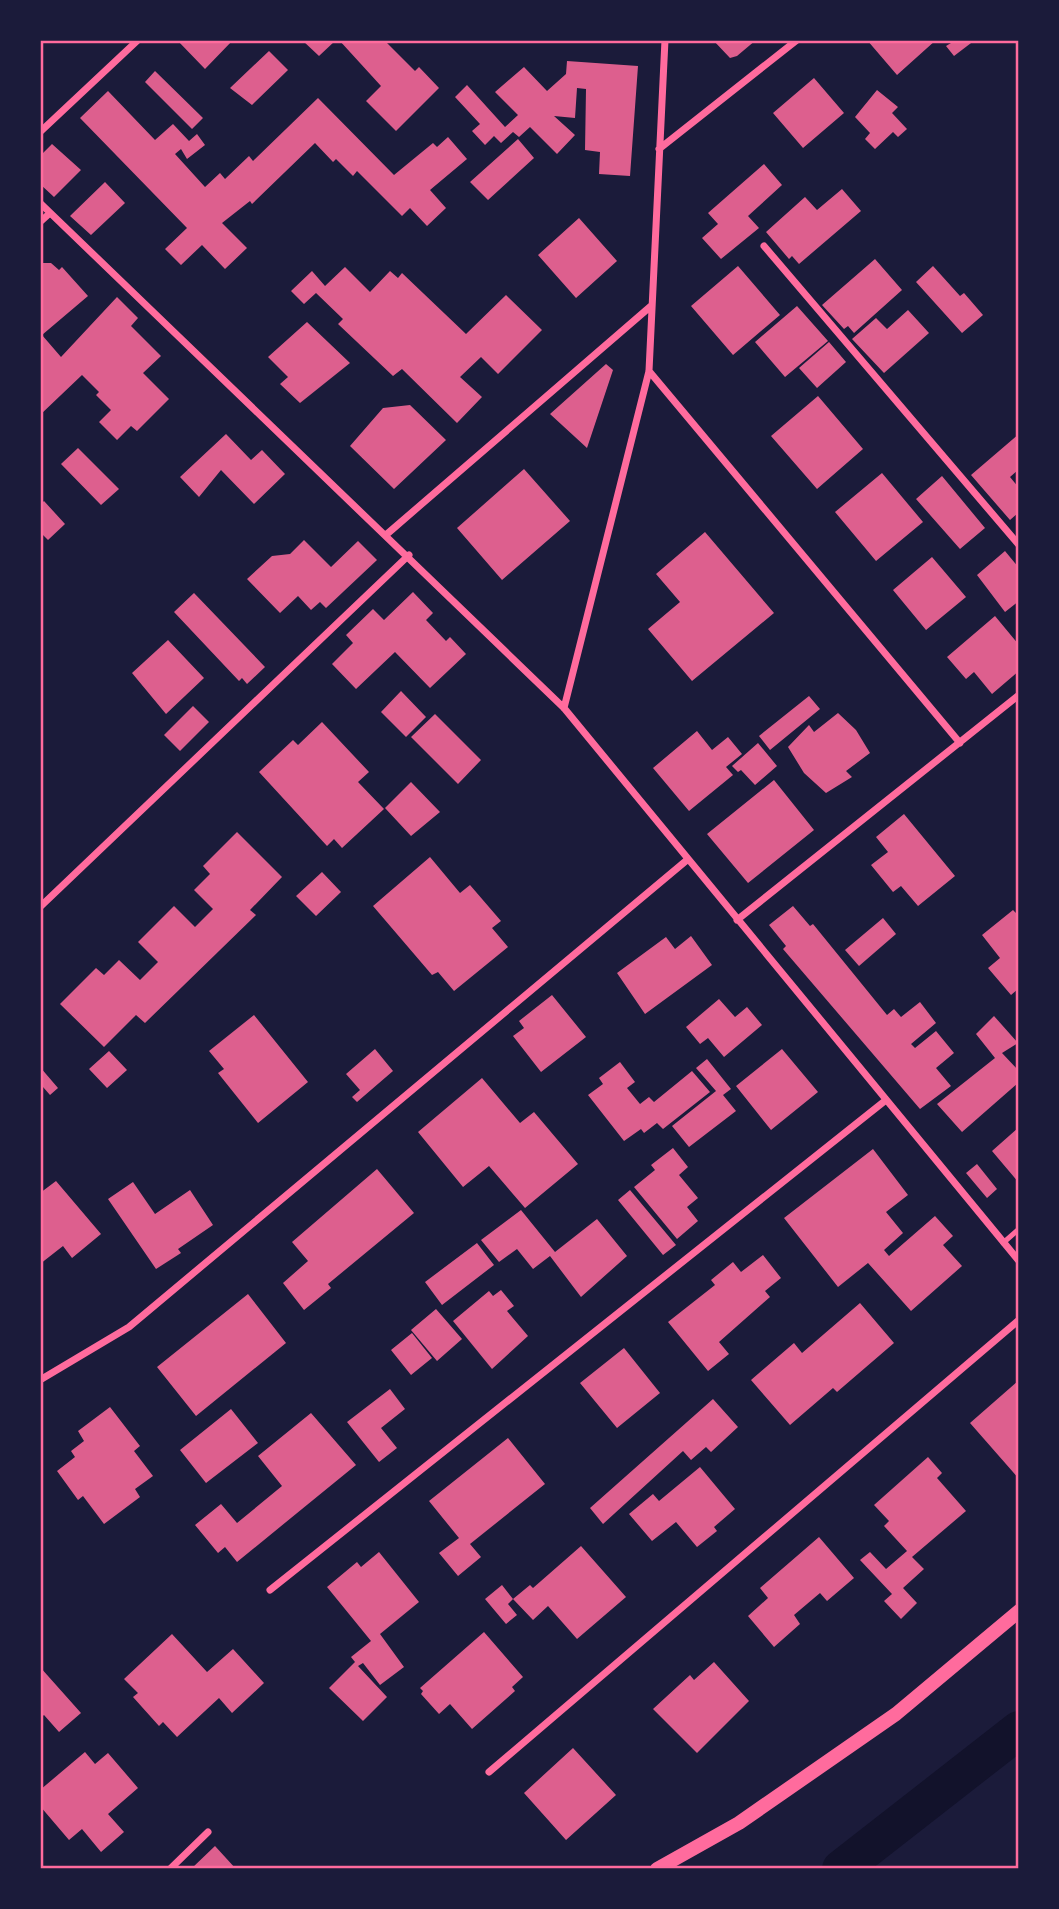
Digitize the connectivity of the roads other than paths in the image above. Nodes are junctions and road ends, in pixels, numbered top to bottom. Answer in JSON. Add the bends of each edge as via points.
{"nodes":[{"id":1,"x":138,"y":40,"type":"edge"},
{"id":2,"x":665,"y":40,"type":"edge"},
{"id":3,"x":797,"y":40,"type":"edge"},
{"id":4,"x":40,"y":132,"type":"edge"},
{"id":5,"x":659,"y":149,"type":"junction"},
{"id":6,"x":40,"y":203,"type":"edge"},
{"id":7,"x":50,"y":213,"type":"junction"},
{"id":8,"x":40,"y":222,"type":"edge"},
{"id":9,"x":764,"y":246,"type":"dead end"},
{"id":10,"x":651,"y":306,"type":"junction"},
{"id":11,"x":649,"y":371,"type":"junction"},
{"id":12,"x":387,"y":534,"type":"junction"},
{"id":13,"x":1019,"y":545,"type":"edge"},
{"id":14,"x":409,"y":555,"type":"junction"},
{"id":15,"x":1019,"y":695,"type":"edge"},
{"id":16,"x":564,"y":708,"type":"junction"},
{"id":17,"x":960,"y":743,"type":"junction"},
{"id":18,"x":688,"y":860,"type":"junction"},
{"id":19,"x":40,"y":906,"type":"edge"},
{"id":20,"x":737,"y":920,"type":"junction"},
{"id":21,"x":886,"y":1100,"type":"junction"},
{"id":22,"x":1019,"y":1229,"type":"edge"},
{"id":23,"x":1003,"y":1243,"type":"junction"},
{"id":24,"x":1019,"y":1261,"type":"edge"},
{"id":25,"x":1019,"y":1320,"type":"edge"},
{"id":26,"x":40,"y":1380,"type":"edge"},
{"id":27,"x":270,"y":1590,"type":"dead end"},
{"id":28,"x":1019,"y":1611,"type":"edge"},
{"id":29,"x":489,"y":1772,"type":"dead end"},
{"id":30,"x":208,"y":1832,"type":"dead end"},
{"id":31,"x":170,"y":1869,"type":"edge"},
{"id":32,"x":657,"y":1869,"type":"edge"}],
"edges":[{"from":1,"to":4,"type":"street"},
{"from":2,"to":5,"type":"street"},
{"from":3,"to":5,"type":"street"},
{"from":5,"to":10,"type":"street"},
{"from":6,"to":7,"type":"street"},
{"from":7,"to":8,"type":"street"},
{"from":7,"to":12,"type":"street"},
{"from":9,"to":13,"type":"street"},
{"from":10,"to":11,"type":"street"},
{"from":10,"to":12,"type":"street"},
{"from":11,"to":16,"type":"street"},
{"from":11,"to":17,"type":"street"},
{"from":12,"to":14,"type":"street"},
{"from":14,"to":16,"type":"street"},
{"from":14,"to":19,"type":"street"},
{"from":15,"to":17,"type":"street"},
{"from":16,"to":18,"type":"street"},
{"from":17,"to":20,"type":"street"},
{"from":18,"to":20,"type":"street"},
{"from":18,"to":26,"type":"street","via":[[128,1327]]},
{"from":20,"to":21,"type":"street"},
{"from":21,"to":23,"type":"street"},
{"from":21,"to":27,"type":"street"},
{"from":22,"to":23,"type":"lane"},
{"from":23,"to":24,"type":"street"},
{"from":25,"to":29,"type":"street"},
{"from":28,"to":32,"type":"main road","via":[[896,1714],[739,1822]]},
{"from":30,"to":31,"type":"street"}]}
